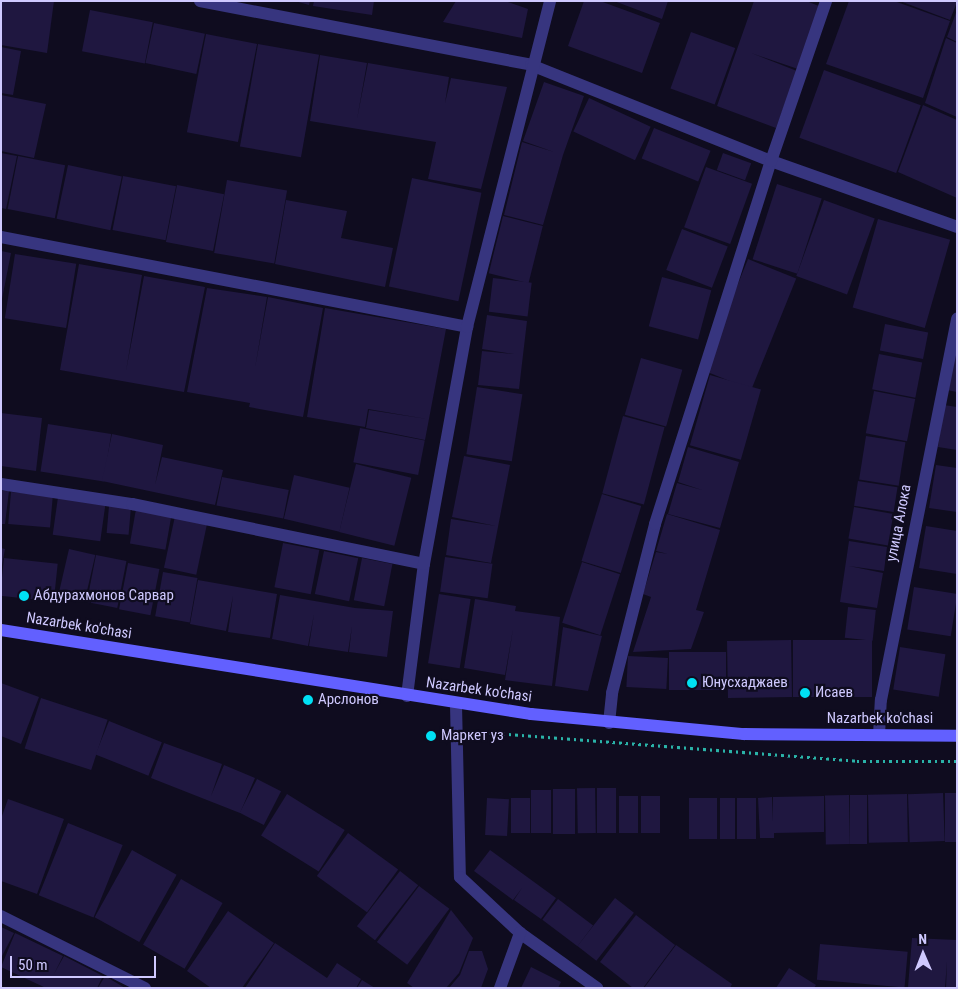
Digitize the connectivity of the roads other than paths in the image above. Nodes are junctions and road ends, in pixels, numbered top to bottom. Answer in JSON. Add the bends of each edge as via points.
{"nodes":[{"id":1,"x":200,"y":1,"type":"edge"},
{"id":2,"x":550,"y":1,"type":"edge"},
{"id":3,"x":826,"y":1,"type":"edge"},
{"id":4,"x":531,"y":65,"type":"junction"},
{"id":5,"x":771,"y":161,"type":"junction"},
{"id":6,"x":957,"y":226,"type":"edge"},
{"id":7,"x":1,"y":237,"type":"edge"},
{"id":8,"x":957,"y":318,"type":"edge"},
{"id":9,"x":467,"y":327,"type":"junction"},
{"id":10,"x":1,"y":484,"type":"edge"},
{"id":11,"x":424,"y":564,"type":"junction"},
{"id":12,"x":1,"y":630,"type":"edge"},
{"id":13,"x":407,"y":696,"type":"junction"},
{"id":14,"x":456,"y":705,"type":"junction"},
{"id":15,"x":608,"y":723,"type":"junction"},
{"id":16,"x":879,"y":736,"type":"junction"},
{"id":17,"x":957,"y":736,"type":"edge"},
{"id":18,"x":1,"y":916,"type":"edge"},
{"id":19,"x":520,"y":933,"type":"junction"},
{"id":20,"x":145,"y":988,"type":"edge"},
{"id":21,"x":500,"y":988,"type":"edge"},
{"id":22,"x":597,"y":988,"type":"edge"}],
"edges":[{"from":1,"to":4,"type":"street"},
{"from":2,"to":4,"type":"street"},
{"from":3,"to":5,"type":"street"},
{"from":4,"to":5,"type":"street"},
{"from":4,"to":9,"type":"street"},
{"from":5,"to":6,"type":"street"},
{"from":5,"to":15,"type":"street","via":[[655,524],[612,693]]},
{"from":7,"to":9,"type":"street"},
{"from":8,"to":16,"type":"street","name":"улица Алока","via":[[881,700]]},
{"from":9,"to":11,"type":"street"},
{"from":10,"to":11,"type":"street","via":[[132,504]]},
{"from":11,"to":13,"type":"street"},
{"from":12,"to":13,"type":"main road","name":"Nazarbek ko'chasi"},
{"from":13,"to":14,"type":"main road","name":"Nazarbek ko'chasi"},
{"from":14,"to":15,"type":"main road","name":"Nazarbek ko'chasi"},
{"from":14,"to":19,"type":"street","via":[[460,877]]},
{"from":15,"to":16,"type":"main road","name":"Nazarbek ko'chasi","via":[[744,734]]},
{"from":16,"to":17,"type":"main road","name":"Nazarbek ko'chasi"},
{"from":18,"to":20,"type":"street"},
{"from":19,"to":21,"type":"street"},
{"from":19,"to":22,"type":"street"}]}
